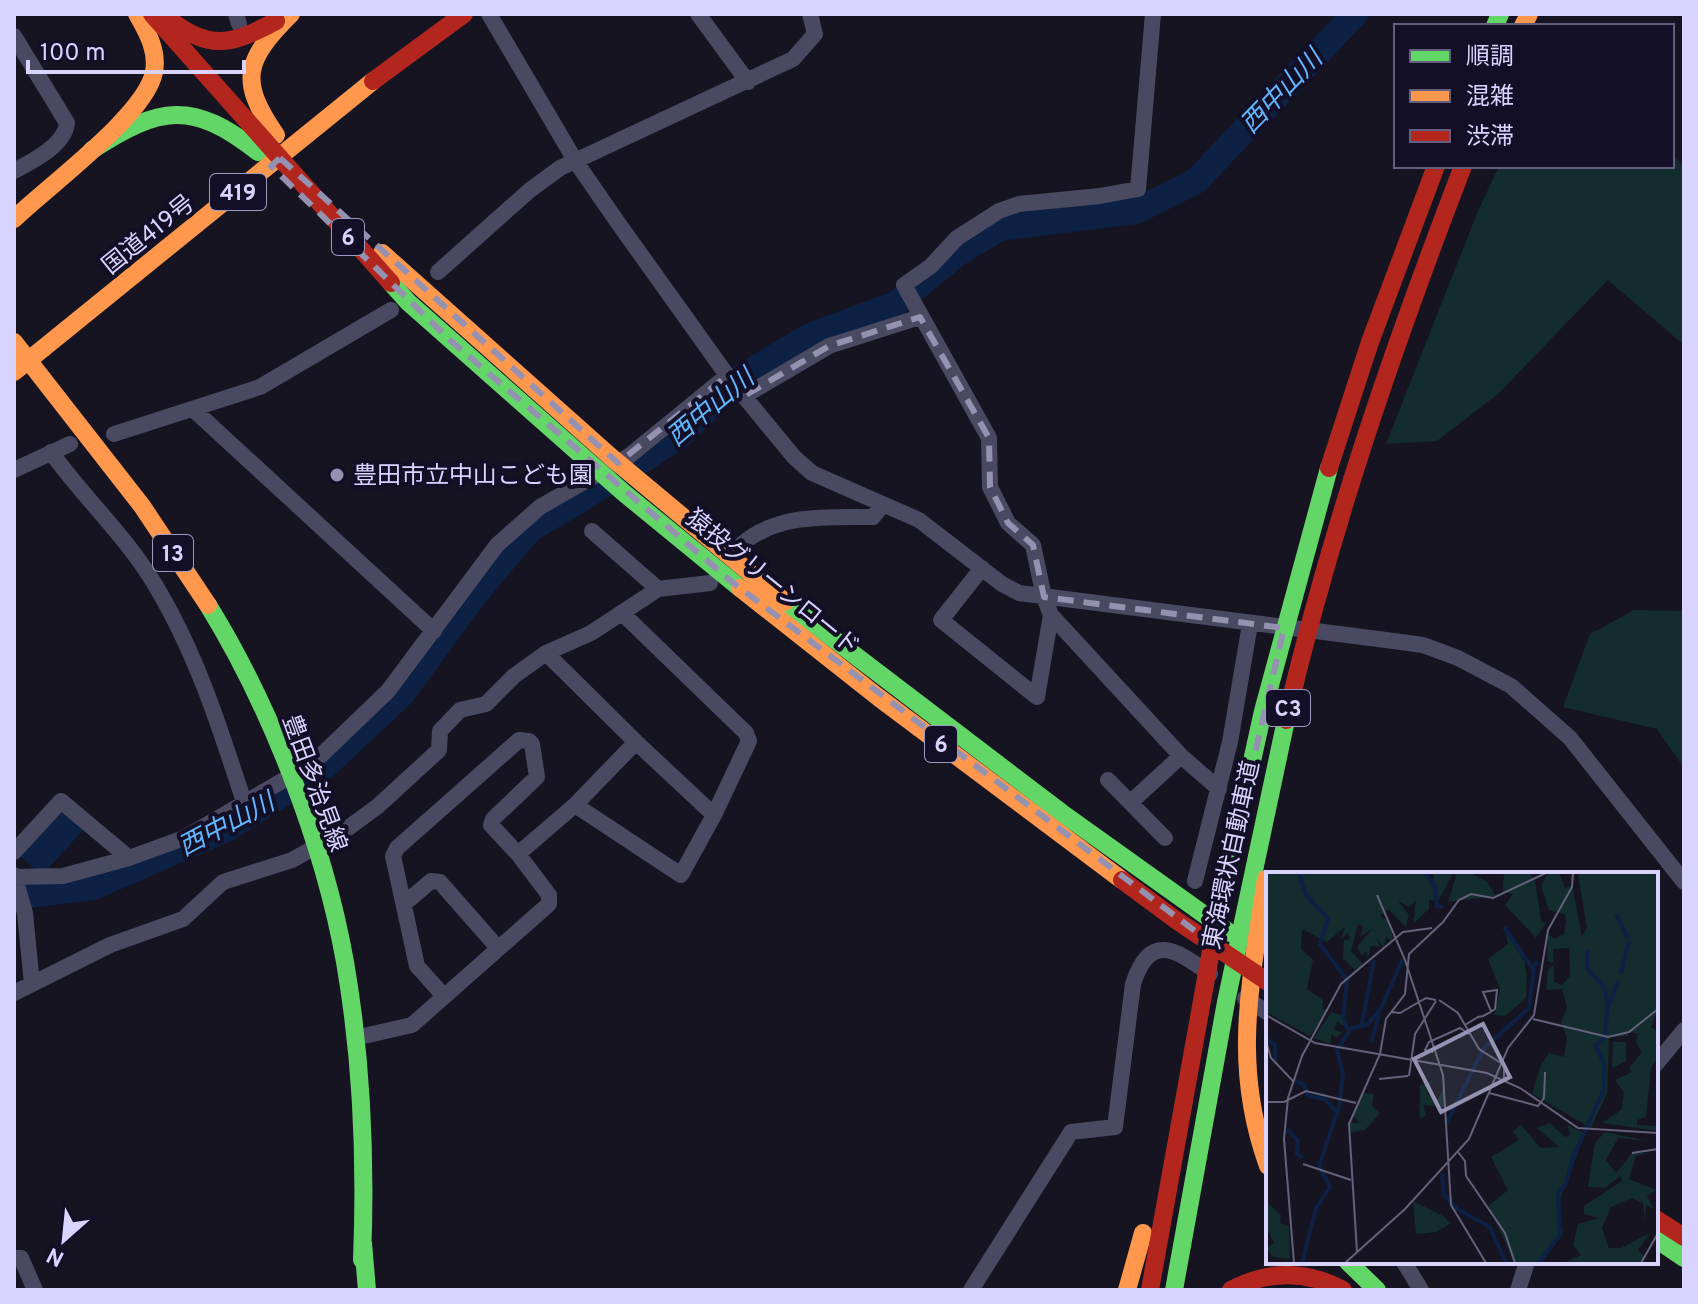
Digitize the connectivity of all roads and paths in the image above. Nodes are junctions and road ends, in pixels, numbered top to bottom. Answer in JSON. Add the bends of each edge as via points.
{"nodes":[{"id":1,"x":137,"y":14,"type":"edge"},
{"id":2,"x":152,"y":14,"type":"edge"},
{"id":3,"x":164,"y":14,"type":"edge"},
{"id":4,"x":290,"y":14,"type":"edge"},
{"id":5,"x":464,"y":14,"type":"edge"},
{"id":6,"x":489,"y":14,"type":"edge"},
{"id":7,"x":698,"y":14,"type":"edge"},
{"id":8,"x":810,"y":14,"type":"edge"},
{"id":9,"x":1153,"y":14,"type":"edge"},
{"id":10,"x":14,"y":36,"type":"edge"},
{"id":11,"x":20,"y":57,"type":"edge"},
{"id":12,"x":748,"y":82,"type":"junction"},
{"id":13,"x":269,"y":146,"type":"junction"},
{"id":14,"x":92,"y":150,"type":"junction"},
{"id":15,"x":576,"y":162,"type":"junction"},
{"id":16,"x":1435,"y":168,"type":"edge"},
{"id":17,"x":1462,"y":168,"type":"edge"},
{"id":18,"x":291,"y":170,"type":"junction"},
{"id":19,"x":14,"y":171,"type":"edge"},
{"id":20,"x":14,"y":219,"type":"edge"},
{"id":21,"x":438,"y":272,"type":"dead end"},
{"id":22,"x":391,"y":310,"type":"dead end"},
{"id":23,"x":920,"y":316,"type":"junction"},
{"id":24,"x":14,"y":342,"type":"edge"},
{"id":25,"x":21,"y":366,"type":"edge"},
{"id":26,"x":728,"y":377,"type":"junction"},
{"id":27,"x":743,"y":395,"type":"junction"},
{"id":28,"x":194,"y":410,"type":"junction"},
{"id":29,"x":114,"y":434,"type":"dead end"},
{"id":30,"x":70,"y":444,"type":"dead end"},
{"id":31,"x":51,"y":452,"type":"junction"},
{"id":32,"x":603,"y":462,"type":"junction"},
{"id":33,"x":14,"y":470,"type":"edge"},
{"id":34,"x":883,"y":504,"type":"junction"},
{"id":35,"x":592,"y":531,"type":"dead end"},
{"id":36,"x":742,"y":544,"type":"dead end"},
{"id":37,"x":982,"y":568,"type":"junction"},
{"id":38,"x":710,"y":583,"type":"dead end"},
{"id":39,"x":658,"y":589,"type":"junction"},
{"id":40,"x":1044,"y":597,"type":"junction"},
{"id":41,"x":622,"y":613,"type":"junction"},
{"id":42,"x":1312,"y":614,"type":"junction"},
{"id":43,"x":1051,"y":615,"type":"junction"},
{"id":44,"x":1250,"y":624,"type":"junction"},
{"id":45,"x":434,"y":631,"type":"junction"},
{"id":46,"x":546,"y":653,"type":"junction"},
{"id":47,"x":636,"y":742,"type":"junction"},
{"id":48,"x":1181,"y":756,"type":"junction"},
{"id":49,"x":1108,"y":780,"type":"dead end"},
{"id":50,"x":1219,"y":789,"type":"junction"},
{"id":51,"x":1131,"y":802,"type":"junction"},
{"id":52,"x":245,"y":805,"type":"junction"},
{"id":53,"x":575,"y":805,"type":"junction"},
{"id":54,"x":714,"y":815,"type":"junction"},
{"id":55,"x":1165,"y":838,"type":"dead end"},
{"id":56,"x":14,"y":852,"type":"edge"},
{"id":57,"x":518,"y":854,"type":"junction"},
{"id":58,"x":129,"y":858,"type":"junction"},
{"id":59,"x":1267,"y":872,"type":"edge"},
{"id":60,"x":15,"y":878,"type":"edge"},
{"id":61,"x":1266,"y":880,"type":"edge"},
{"id":62,"x":1195,"y":881,"type":"dead end"},
{"id":63,"x":1684,"y":882,"type":"edge"},
{"id":64,"x":404,"y":904,"type":"junction"},
{"id":65,"x":498,"y":948,"type":"junction"},
{"id":66,"x":1266,"y":958,"type":"edge"},
{"id":67,"x":1204,"y":978,"type":"junction"},
{"id":68,"x":1266,"y":981,"type":"edge"},
{"id":69,"x":32,"y":984,"type":"junction"},
{"id":70,"x":14,"y":993,"type":"edge"},
{"id":71,"x":443,"y":995,"type":"junction"},
{"id":72,"x":1266,"y":1012,"type":"edge"},
{"id":73,"x":1684,"y":1030,"type":"edge"},
{"id":74,"x":355,"y":1038,"type":"junction"},
{"id":75,"x":1658,"y":1062,"type":"edge"},
{"id":76,"x":1266,"y":1161,"type":"edge"},
{"id":77,"x":1658,"y":1220,"type":"edge"},
{"id":78,"x":1684,"y":1237,"type":"edge"},
{"id":79,"x":1658,"y":1240,"type":"edge"},
{"id":80,"x":363,"y":1243,"type":"junction"},
{"id":81,"x":14,"y":1258,"type":"edge"},
{"id":82,"x":1684,"y":1258,"type":"edge"},
{"id":83,"x":1350,"y":1264,"type":"edge"},
{"id":84,"x":1405,"y":1264,"type":"edge"},
{"id":85,"x":1526,"y":1264,"type":"edge"},
{"id":86,"x":35,"y":1290,"type":"edge"},
{"id":87,"x":361,"y":1290,"type":"edge"},
{"id":88,"x":367,"y":1290,"type":"edge"},
{"id":89,"x":971,"y":1290,"type":"edge"},
{"id":90,"x":1127,"y":1290,"type":"edge"},
{"id":91,"x":1150,"y":1290,"type":"edge"},
{"id":92,"x":1174,"y":1290,"type":"edge"},
{"id":93,"x":1231,"y":1290,"type":"edge"},
{"id":94,"x":1343,"y":1290,"type":"edge"},
{"id":95,"x":1377,"y":1290,"type":"edge"},
{"id":96,"x":1421,"y":1290,"type":"edge"},
{"id":97,"x":1518,"y":1290,"type":"edge"}],
"edges":[{"from":1,"to":14,"type":"main road","via":[[154,44],[152,83],[140,105]]},
{"from":2,"to":13,"type":"main road","name":"猿投グリーンロード","number":"6"},
{"from":3,"to":4,"type":"main road","via":[[195,38],[222,43]]},
{"from":4,"to":13,"type":"main road","via":[[255,54],[248,80]]},
{"from":5,"to":25,"type":"main road","name":"国道419号","number":"419"},
{"from":6,"to":15,"type":"street"},
{"from":7,"to":12,"type":"street"},
{"from":8,"to":12,"type":"street","via":[[815,34],[793,59]]},
{"from":9,"to":23,"type":"street","via":[[1138,189],[999,211],[957,238],[904,285]]},
{"from":10,"to":11,"type":"street"},
{"from":11,"to":19,"type":"street","via":[[67,123],[59,140]]},
{"from":12,"to":15,"type":"street"},
{"from":13,"to":14,"type":"main road","via":[[244,140],[212,121],[179,114],[131,124]]},
{"from":13,"to":18,"type":"main road","name":"猿投グリーンロード","number":"6"},
{"from":14,"to":20,"type":"main road"},
{"from":15,"to":21,"type":"street","via":[[530,190]]},
{"from":15,"to":26,"type":"street"},
{"from":16,"to":67,"type":"main road","name":"東海環状自動車道","number":"C3","via":[[1313,519],[1267,694]]},
{"from":17,"to":42,"type":"main road","name":"東海環状自動車道","number":"C3","via":[[1367,430]]},
{"from":18,"to":32,"type":"main road","name":"猿投グリーンロード","number":"6"},
{"from":18,"to":32,"type":"main road","name":"猿投グリーンロード","number":"6","via":[[408,302]]},
{"from":22,"to":28,"type":"street","via":[[260,387]]},
{"from":23,"to":27,"type":"street","via":[[829,346]]},
{"from":23,"to":40,"type":"street","via":[[989,438],[990,487],[1008,523],[1033,545]]},
{"from":24,"to":25,"type":"main road","name":"豊田多治見線"},
{"from":25,"to":74,"type":"main road","name":"豊田多治見線","number":"13","via":[[136,499],[211,609],[265,713],[316,852],[343,949]]},
{"from":26,"to":27,"type":"street"},
{"from":26,"to":45,"type":"street","via":[[629,456],[540,507],[497,545]]},
{"from":27,"to":34,"type":"street","via":[[812,473]]},
{"from":28,"to":29,"type":"street"},
{"from":28,"to":45,"type":"street"},
{"from":30,"to":31,"type":"street"},
{"from":31,"to":33,"type":"street"},
{"from":31,"to":52,"type":"street","via":[[153,582],[215,710]]},
{"from":32,"to":66,"type":"main road","name":"猿投グリーンロード","number":"6","via":[[641,483],[801,615],[1062,813]]},
{"from":32,"to":68,"type":"main road","name":"猿投グリーンロード","number":"6","via":[[624,493],[878,697],[1176,920]]},
{"from":34,"to":36,"type":"street","via":[[873,517],[812,516],[751,536]]},
{"from":34,"to":37,"type":"street","via":[[919,520]]},
{"from":35,"to":39,"type":"street"},
{"from":37,"to":40,"type":"street","via":[[1019,593]]},
{"from":37,"to":43,"type":"street","via":[[941,620],[1037,697]]},
{"from":38,"to":39,"type":"street"},
{"from":39,"to":41,"type":"street"},
{"from":40,"to":43,"type":"street"},
{"from":40,"to":44,"type":"street"},
{"from":41,"to":46,"type":"street"},
{"from":41,"to":54,"type":"street","via":[[746,733],[749,741]]},
{"from":42,"to":59,"type":"main road"},
{"from":42,"to":92,"type":"main road","name":"東海環状自動車道","number":"C3","via":[[1226,991]]},
{"from":43,"to":48,"type":"street"},
{"from":44,"to":50,"type":"street"},
{"from":44,"to":63,"type":"street","via":[[1423,645],[1501,680],[1570,738]]},
{"from":45,"to":52,"type":"street","via":[[388,691],[313,763]]},
{"from":46,"to":47,"type":"street"},
{"from":46,"to":69,"type":"street","via":[[486,704],[460,710],[440,731],[439,750],[344,831],[292,860],[223,882],[183,919],[110,945]]},
{"from":47,"to":53,"type":"street"},
{"from":47,"to":54,"type":"street"},
{"from":48,"to":50,"type":"street"},
{"from":48,"to":51,"type":"street"},
{"from":49,"to":51,"type":"street"},
{"from":50,"to":62,"type":"street"},
{"from":51,"to":55,"type":"street"},
{"from":52,"to":58,"type":"street","via":[[184,838]]},
{"from":53,"to":54,"type":"street","via":[[687,878]]},
{"from":53,"to":57,"type":"street"},
{"from":56,"to":58,"type":"street","via":[[61,801]]},
{"from":57,"to":64,"type":"street","via":[[491,825],[537,777],[532,744],[519,740],[397,848],[393,856]]},
{"from":57,"to":65,"type":"street","via":[[549,895],[549,904]]},
{"from":58,"to":60,"type":"street","via":[[63,876]]},
{"from":60,"to":69,"type":"street","via":[[25,913]]},
{"from":61,"to":76,"type":"main road","via":[[1246,1058],[1248,1104]]},
{"from":64,"to":65,"type":"street","via":[[431,881],[440,882]]},
{"from":64,"to":71,"type":"street","via":[[417,966]]},
{"from":65,"to":71,"type":"street"},
{"from":67,"to":90,"type":"main road"},
{"from":67,"to":91,"type":"main road","name":"東海環状自動車道","number":"C3"},
{"from":69,"to":70,"type":"street"},
{"from":71,"to":74,"type":"street","via":[[405,1029]]},
{"from":72,"to":89,"type":"street","via":[[1178,952],[1147,955],[1133,984],[1115,1127],[1071,1132]]},
{"from":73,"to":75,"type":"street"},
{"from":74,"to":80,"type":"main road","name":"豊田多治見線","number":"13","via":[[364,1141]]},
{"from":77,"to":78,"type":"main road"},
{"from":79,"to":82,"type":"main road"},
{"from":80,"to":87,"type":"main road","name":"豊田多治見線","number":"13"},
{"from":80,"to":88,"type":"main road"},
{"from":81,"to":86,"type":"street","via":[[21,1258]]},
{"from":83,"to":95,"type":"main road"},
{"from":84,"to":96,"type":"street"},
{"from":85,"to":97,"type":"street"},
{"from":93,"to":94,"type":"main road","via":[[1280,1273],[1319,1278]]}]}
